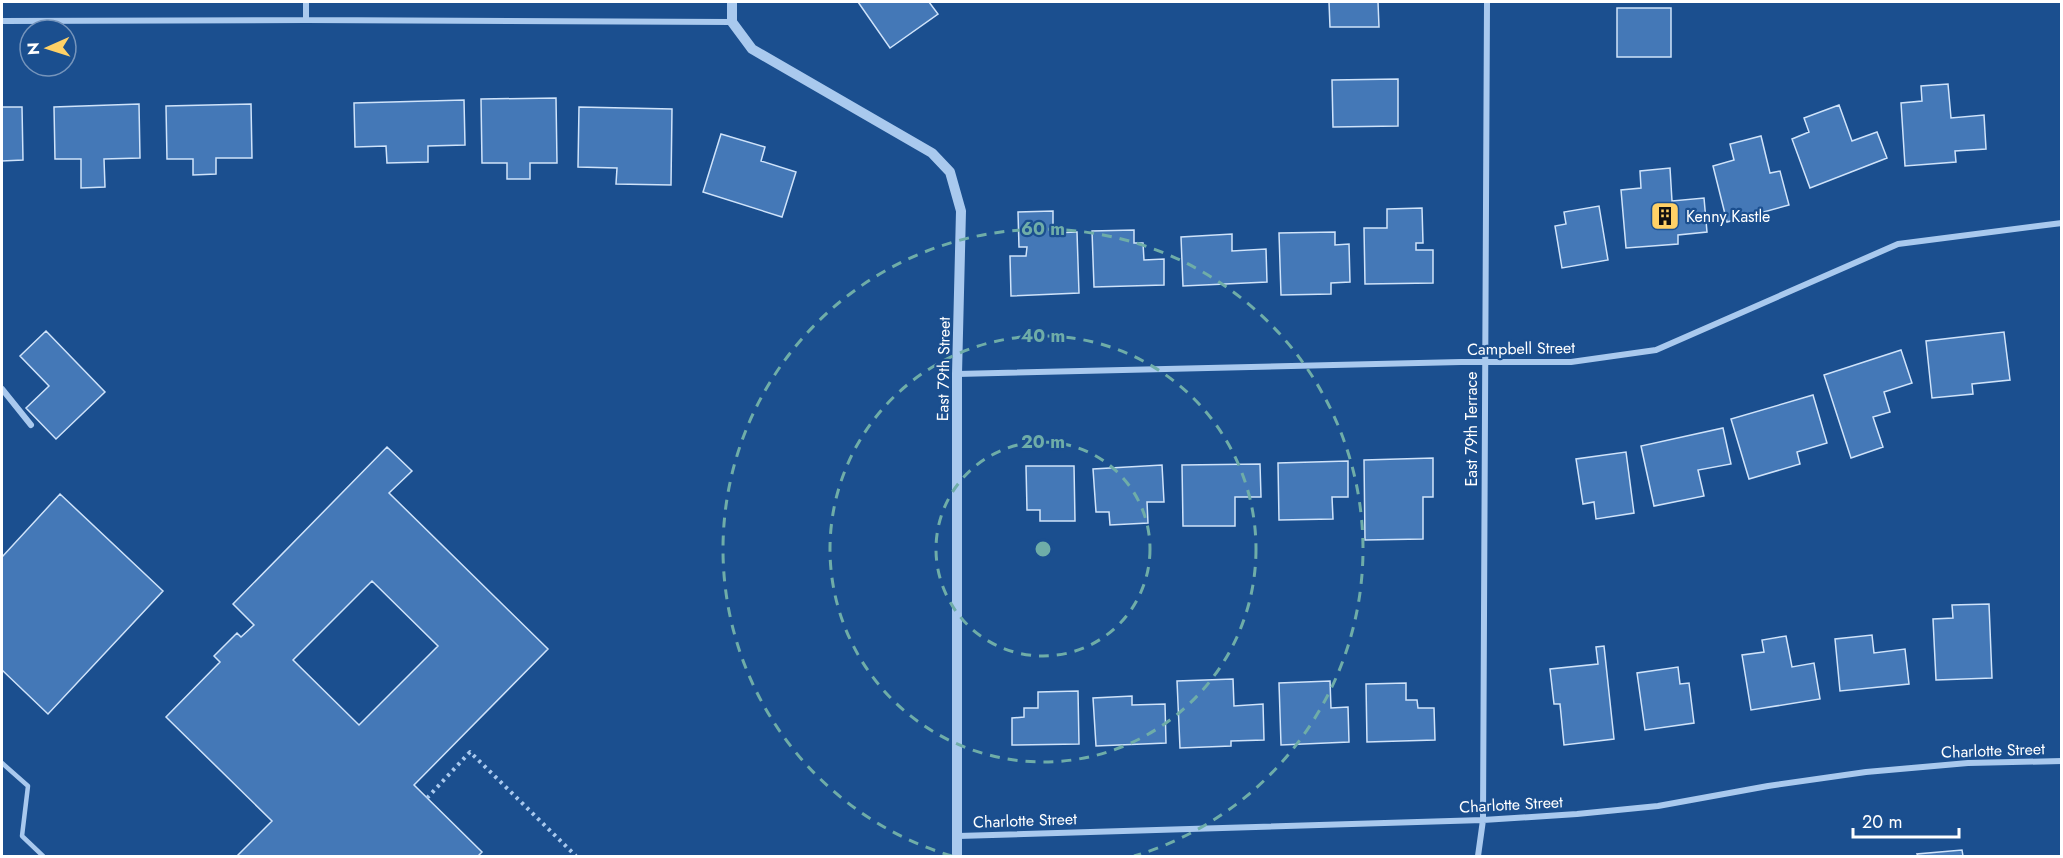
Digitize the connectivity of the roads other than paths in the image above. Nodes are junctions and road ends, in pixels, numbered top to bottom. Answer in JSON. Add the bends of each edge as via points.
{"nodes":[{"id":1,"x":306,"y":2,"type":"edge"},
{"id":2,"x":732,"y":2,"type":"edge"},
{"id":3,"x":1486,"y":2,"type":"edge"},
{"id":4,"x":306,"y":20,"type":"junction"},
{"id":5,"x":2,"y":21,"type":"edge"},
{"id":6,"x":732,"y":22,"type":"junction"},
{"id":7,"x":2061,"y":223,"type":"edge"},
{"id":8,"x":1485,"y":362,"type":"junction"},
{"id":9,"x":957,"y":374,"type":"junction"},
{"id":10,"x":2,"y":388,"type":"edge"},
{"id":11,"x":31,"y":426,"type":"dead end"},
{"id":12,"x":2061,"y":760,"type":"edge"},
{"id":13,"x":2,"y":763,"type":"edge"},
{"id":14,"x":1483,"y":820,"type":"junction"},
{"id":15,"x":958,"y":836,"type":"junction"},
{"id":16,"x":43,"y":856,"type":"edge"},
{"id":17,"x":957,"y":856,"type":"edge"},
{"id":18,"x":1478,"y":856,"type":"edge"}],
"edges":[{"from":1,"to":4,"type":"street"},
{"from":2,"to":6,"type":"street"},
{"from":3,"to":8,"type":"street","name":"East 79th Terrace"},
{"from":4,"to":5,"type":"street"},
{"from":4,"to":6,"type":"street"},
{"from":6,"to":9,"type":"street","name":"East 79th Street","via":[[752,49],[932,153],[950,172],[961,211]]},
{"from":7,"to":8,"type":"street","name":"Campbell Street","via":[[1898,244],[1656,351],[1571,362]]},
{"from":8,"to":9,"type":"street","name":"Campbell Street"},
{"from":8,"to":14,"type":"street","name":"East 79th Terrace"},
{"from":9,"to":15,"type":"street","name":"East 79th Street"},
{"from":10,"to":11,"type":"street"},
{"from":12,"to":14,"type":"street","name":"Charlotte Street","via":[[1866,772],[1658,806]]},
{"from":13,"to":16,"type":"lane","via":[[28,786],[22,836]]},
{"from":14,"to":15,"type":"street","name":"Charlotte Street"},
{"from":14,"to":18,"type":"street","name":"East 79th Terrace"},
{"from":15,"to":17,"type":"street","name":"East 79th Street"}]}
